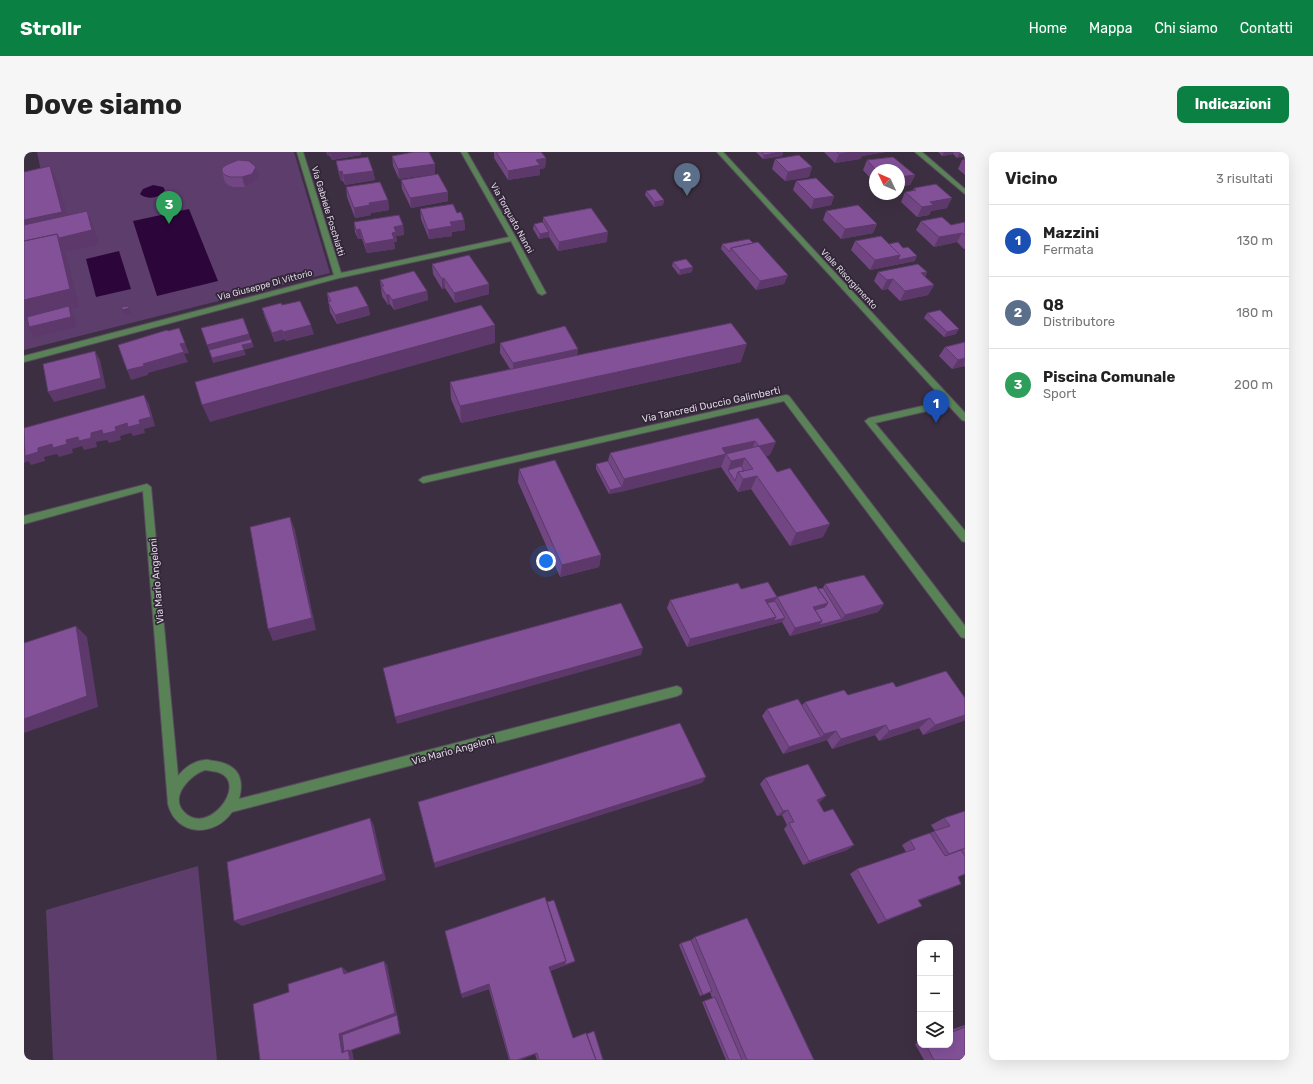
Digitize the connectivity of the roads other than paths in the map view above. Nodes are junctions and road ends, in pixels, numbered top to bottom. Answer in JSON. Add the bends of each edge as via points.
{"nodes":[{"id":1,"x":300,"y":152,"type":"edge"},
{"id":2,"x":464,"y":152,"type":"edge"},
{"id":3,"x":720,"y":152,"type":"edge"},
{"id":4,"x":918,"y":152,"type":"edge"},
{"id":5,"x":965,"y":192,"type":"edge"},
{"id":6,"x":513,"y":238,"type":"junction"},
{"id":7,"x":338,"y":276,"type":"junction"},
{"id":8,"x":542,"y":293,"type":"dead end"},
{"id":9,"x":24,"y":358,"type":"edge"},
{"id":10,"x":951,"y":403,"type":"junction"},
{"id":11,"x":965,"y":418,"type":"edge"},
{"id":12,"x":423,"y":480,"type":"dead end"},
{"id":13,"x":24,"y":520,"type":"edge"},
{"id":14,"x":965,"y":538,"type":"edge"},
{"id":15,"x":965,"y":634,"type":"edge"},
{"id":16,"x":676,"y":691,"type":"dead end"},
{"id":17,"x":174,"y":802,"type":"junction"},
{"id":18,"x":230,"y":807,"type":"junction"}],
"edges":[{"from":1,"to":7,"type":"street","name":"Via Gabriele Foschiatti"},
{"from":2,"to":6,"type":"street","name":"Via Torquato Nanni"},
{"from":3,"to":10,"type":"street","name":"Viale Risorgimento"},
{"from":4,"to":5,"type":"street"},
{"from":6,"to":7,"type":"street","name":"Via Giuseppe Di Vittorio"},
{"from":6,"to":8,"type":"street","name":"Via Torquato Nanni"},
{"from":7,"to":9,"type":"street","name":"Via Giuseppe Di Vittorio"},
{"from":10,"to":11,"type":"street","name":"Viale Risorgimento"},
{"from":10,"to":14,"type":"street","via":[[869,421]]},
{"from":12,"to":15,"type":"street","name":"Via Tancredi Duccio Galimberti","via":[[786,398]]},
{"from":13,"to":17,"type":"street","name":"Via Mario Angeloni","via":[[147,487]]},
{"from":16,"to":18,"type":"street","name":"Via Mario Angeloni"},
{"from":17,"to":18,"type":"street","via":[[175,810],[180,817],[196,824],[214,820]]},
{"from":17,"to":18,"type":"street","via":[[177,788],[186,775],[195,768],[214,765],[230,772],[235,780],[235,798]]}]}
